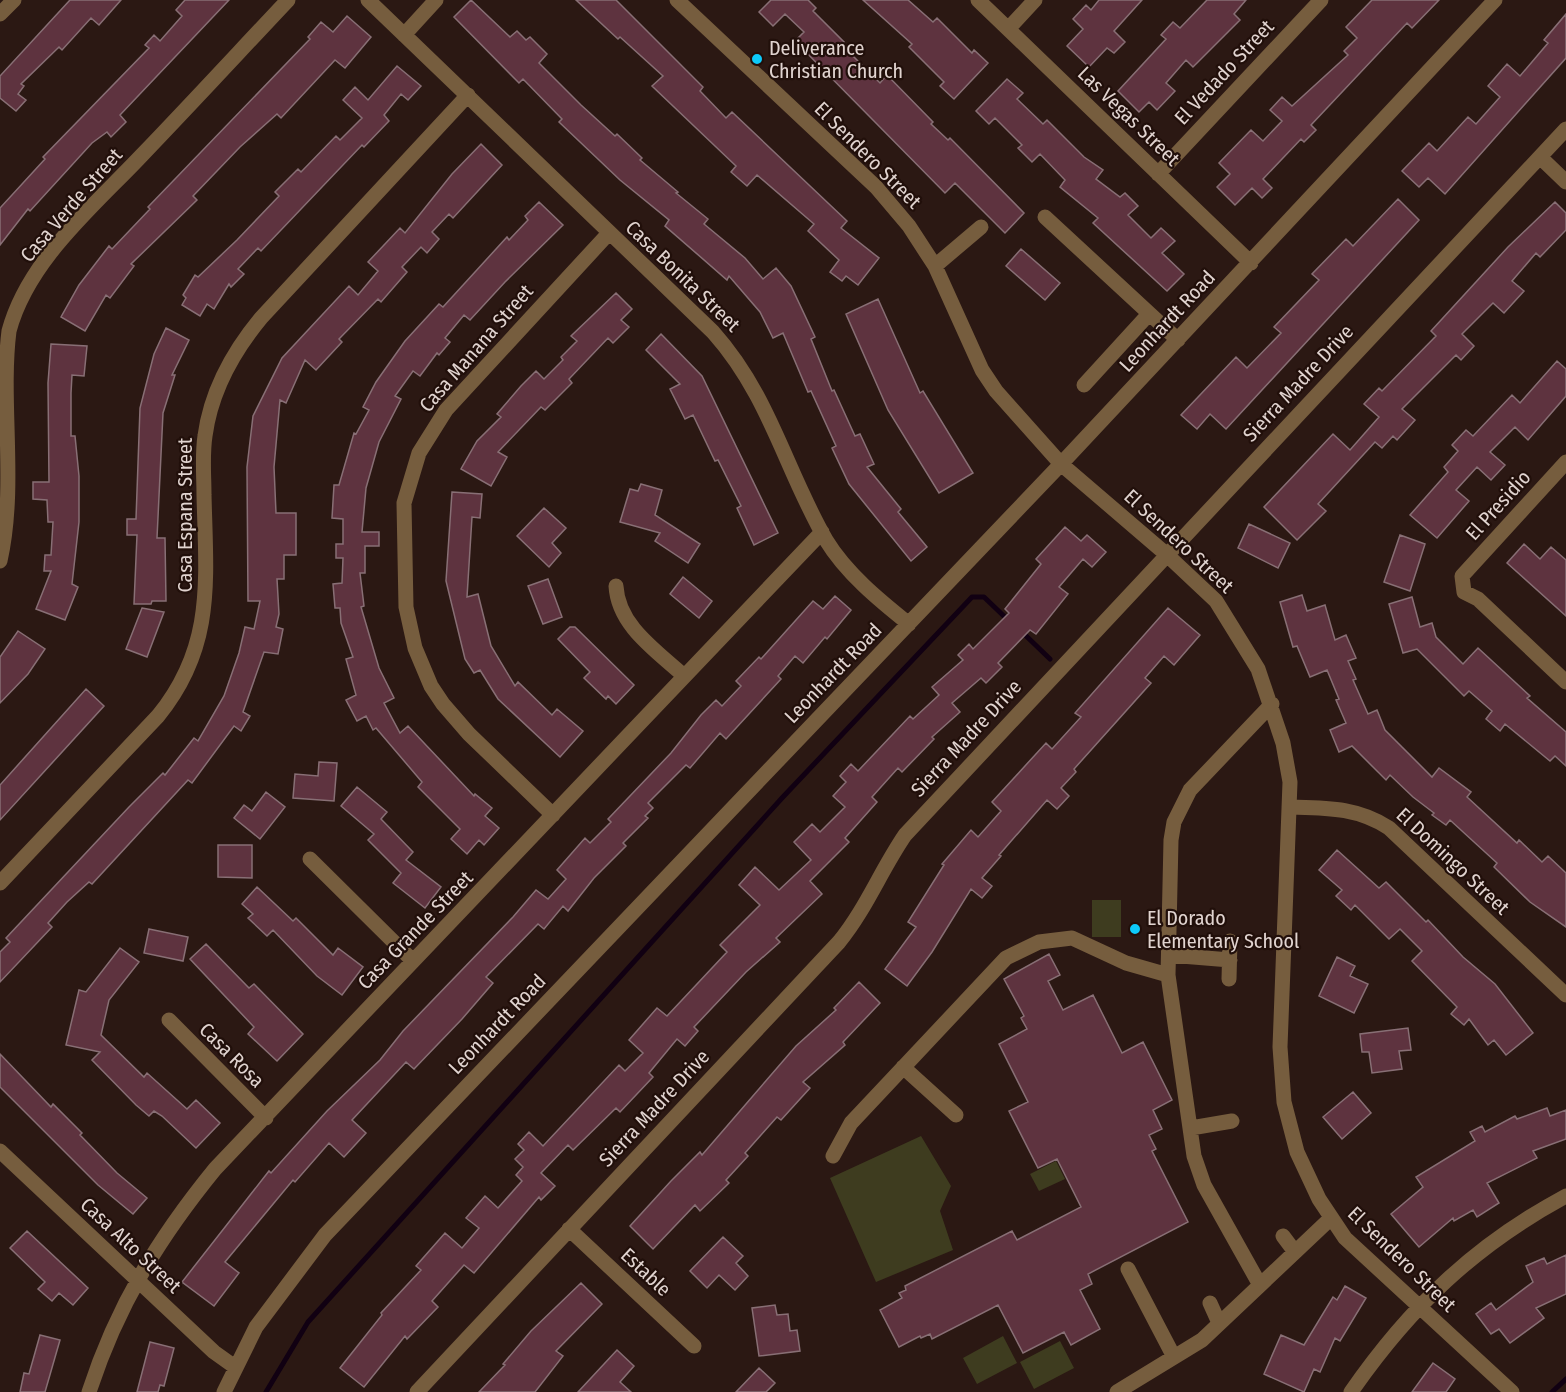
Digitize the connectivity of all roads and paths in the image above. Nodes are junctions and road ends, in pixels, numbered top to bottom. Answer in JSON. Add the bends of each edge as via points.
{"nodes":[{"id":1,"x":14,"y":0,"type":"edge"},
{"id":2,"x":288,"y":0,"type":"edge"},
{"id":3,"x":368,"y":0,"type":"edge"},
{"id":4,"x":436,"y":0,"type":"edge"},
{"id":5,"x":677,"y":0,"type":"edge"},
{"id":6,"x":978,"y":0,"type":"edge"},
{"id":7,"x":1035,"y":0,"type":"edge"},
{"id":8,"x":1321,"y":0,"type":"edge"},
{"id":9,"x":1495,"y":0,"type":"edge"},
{"id":10,"x":0,"y":14,"type":"edge"},
{"id":11,"x":1008,"y":28,"type":"junction"},
{"id":12,"x":404,"y":35,"type":"junction"},
{"id":13,"x":468,"y":95,"type":"junction"},
{"id":14,"x":1566,"y":129,"type":"edge"},
{"id":15,"x":1540,"y":157,"type":"junction"},
{"id":16,"x":1158,"y":174,"type":"junction"},
{"id":17,"x":1566,"y":182,"type":"edge"},
{"id":18,"x":1045,"y":218,"type":"dead end"},
{"id":19,"x":981,"y":227,"type":"dead end"},
{"id":20,"x":609,"y":233,"type":"junction"},
{"id":21,"x":1251,"y":263,"type":"junction"},
{"id":22,"x":935,"y":266,"type":"junction"},
{"id":23,"x":1148,"y":315,"type":"junction"},
{"id":24,"x":1178,"y":340,"type":"junction"},
{"id":25,"x":1084,"y":385,"type":"dead end"},
{"id":26,"x":1566,"y":462,"type":"edge"},
{"id":27,"x":1061,"y":464,"type":"junction"},
{"id":28,"x":822,"y":532,"type":"junction"},
{"id":29,"x":1166,"y":554,"type":"junction"},
{"id":30,"x":0,"y":561,"type":"edge"},
{"id":31,"x":616,"y":586,"type":"dead end"},
{"id":32,"x":909,"y":624,"type":"junction"},
{"id":33,"x":684,"y":676,"type":"junction"},
{"id":34,"x":1566,"y":682,"type":"edge"},
{"id":35,"x":1272,"y":704,"type":"junction"},
{"id":36,"x":1289,"y":807,"type":"junction"},
{"id":37,"x":553,"y":815,"type":"junction"},
{"id":38,"x":310,"y":859,"type":"dead end"},
{"id":39,"x":0,"y":883,"type":"edge"},
{"id":40,"x":1230,"y":941,"type":"dead end"},
{"id":41,"x":1169,"y":955,"type":"junction"},
{"id":42,"x":1230,"y":960,"type":"junction"},
{"id":43,"x":413,"y":961,"type":"junction"},
{"id":44,"x":1168,"y":975,"type":"junction"},
{"id":45,"x":1229,"y":979,"type":"dead end"},
{"id":46,"x":1566,"y":995,"type":"edge"},
{"id":47,"x":169,"y":1020,"type":"dead end"},
{"id":48,"x":903,"y":1067,"type":"junction"},
{"id":49,"x":956,"y":1115,"type":"dead end"},
{"id":50,"x":266,"y":1118,"type":"junction"},
{"id":51,"x":1232,"y":1121,"type":"dead end"},
{"id":52,"x":1191,"y":1128,"type":"junction"},
{"id":53,"x":0,"y":1151,"type":"edge"},
{"id":54,"x":833,"y":1156,"type":"dead end"},
{"id":55,"x":1566,"y":1196,"type":"edge"},
{"id":56,"x":1330,"y":1219,"type":"junction"},
{"id":57,"x":569,"y":1229,"type":"junction"},
{"id":58,"x":1283,"y":1236,"type":"dead end"},
{"id":59,"x":1295,"y":1252,"type":"junction"},
{"id":60,"x":1128,"y":1269,"type":"dead end"},
{"id":61,"x":137,"y":1280,"type":"junction"},
{"id":62,"x":1260,"y":1285,"type":"junction"},
{"id":63,"x":1210,"y":1303,"type":"dead end"},
{"id":64,"x":1419,"y":1306,"type":"junction"},
{"id":65,"x":1219,"y":1323,"type":"junction"},
{"id":66,"x":694,"y":1346,"type":"dead end"},
{"id":67,"x":1174,"y":1357,"type":"junction"},
{"id":68,"x":235,"y":1367,"type":"junction"},
{"id":69,"x":89,"y":1392,"type":"edge"},
{"id":70,"x":224,"y":1392,"type":"edge"},
{"id":71,"x":417,"y":1392,"type":"edge"},
{"id":72,"x":1118,"y":1392,"type":"edge"},
{"id":73,"x":1352,"y":1392,"type":"edge"},
{"id":74,"x":1512,"y":1392,"type":"edge"}],
"edges":[{"from":1,"to":10,"type":"street"},
{"from":2,"to":30,"type":"street","name":"Casa Verde Street","via":[[60,242],[26,291],[10,329],[4,371],[8,507]]},
{"from":3,"to":12,"type":"street","name":"Casa Bonita Street"},
{"from":4,"to":12,"type":"street"},
{"from":5,"to":22,"type":"street","name":"El Sendero Street","via":[[876,187],[909,226]]},
{"from":6,"to":11,"type":"street","name":"Las Vegas Street"},
{"from":7,"to":11,"type":"street"},
{"from":8,"to":16,"type":"street","name":"El Vedado Street"},
{"from":9,"to":21,"type":"street","name":"Leonhardt Road"},
{"from":11,"to":16,"type":"street","name":"Las Vegas Street"},
{"from":12,"to":13,"type":"street","name":"Casa Bonita Street"},
{"from":13,"to":20,"type":"street","name":"Casa Bonita Street"},
{"from":13,"to":39,"type":"street","name":"Casa Espana Street","via":[[261,318],[234,354],[215,394],[205,438],[206,600],[193,661],[158,716]]},
{"from":14,"to":15,"type":"street","name":"Sierra Madre Drive"},
{"from":15,"to":17,"type":"street"},
{"from":15,"to":29,"type":"street","name":"Sierra Madre Drive"},
{"from":16,"to":21,"type":"street","name":"Las Vegas Street"},
{"from":18,"to":23,"type":"street"},
{"from":19,"to":22,"type":"street"},
{"from":20,"to":28,"type":"street","name":"Casa Bonita Street","via":[[734,356],[757,391]]},
{"from":20,"to":37,"type":"street","name":"Casa Manana Street","via":[[446,410],[419,453],[404,503],[406,607],[422,667],[442,704]]},
{"from":21,"to":24,"type":"street","name":"Leonhardt Road"},
{"from":22,"to":27,"type":"street","name":"El Sendero Street","via":[[982,370]]},
{"from":23,"to":24,"type":"street"},
{"from":23,"to":25,"type":"street"},
{"from":24,"to":27,"type":"street","name":"Leonhardt Road"},
{"from":26,"to":34,"type":"street","name":"El Presidio","via":[[1462,576],[1464,592],[1478,599]]},
{"from":27,"to":29,"type":"street","name":"El Sendero Street"},
{"from":27,"to":32,"type":"street","name":"Leonhardt Road"},
{"from":28,"to":32,"type":"street","name":"Casa Bonita Street","via":[[842,561],[879,600]]},
{"from":28,"to":33,"type":"street","name":"Casa Grande Street"},
{"from":29,"to":35,"type":"street","name":"El Sendero Street","via":[[1216,601],[1258,669]]},
{"from":29,"to":57,"type":"street","name":"Sierra Madre Drive","via":[[905,835],[865,906],[839,942]]},
{"from":31,"to":33,"type":"street","via":[[619,608],[627,623]]},
{"from":32,"to":68,"type":"street","name":"Leonhardt Road","via":[[325,1235],[256,1327]]},
{"from":33,"to":37,"type":"street","name":"Casa Grande Street"},
{"from":35,"to":36,"type":"street","name":"El Sendero Street","via":[[1287,762]]},
{"from":35,"to":41,"type":"street","via":[[1181,804],[1171,840]]},
{"from":36,"to":46,"type":"street","name":"El Domingo Street","via":[[1343,809],[1374,818],[1389,828]]},
{"from":36,"to":56,"type":"street","name":"El Sendero Street","via":[[1281,1074],[1297,1152]]},
{"from":37,"to":43,"type":"street","name":"Casa Grande Street"},
{"from":38,"to":43,"type":"street"},
{"from":40,"to":42,"type":"street"},
{"from":41,"to":42,"type":"street"},
{"from":41,"to":44,"type":"street"},
{"from":42,"to":45,"type":"street"},
{"from":43,"to":50,"type":"street","name":"Casa Grande Street"},
{"from":44,"to":48,"type":"street","via":[[1126,963],[1072,938],[1040,942],[1006,958]]},
{"from":44,"to":52,"type":"street"},
{"from":47,"to":50,"type":"street","name":"Casa Rosa"},
{"from":48,"to":49,"type":"street"},
{"from":48,"to":54,"type":"street","via":[[851,1123]]},
{"from":50,"to":61,"type":"street","name":"Casa Grande Street","via":[[177,1216]]},
{"from":51,"to":52,"type":"street"},
{"from":52,"to":62,"type":"street","via":[[1194,1156],[1204,1185]]},
{"from":53,"to":61,"type":"street","name":"Casa Alto Street"},
{"from":55,"to":64,"type":"street","via":[[1491,1241]]},
{"from":56,"to":59,"type":"street"},
{"from":56,"to":64,"type":"street","name":"El Sendero Street","via":[[1345,1238]]},
{"from":57,"to":66,"type":"street","name":"Estable"},
{"from":57,"to":71,"type":"street","name":"Sierra Madre Drive"},
{"from":58,"to":59,"type":"street"},
{"from":59,"to":62,"type":"street"},
{"from":60,"to":67,"type":"street"},
{"from":61,"to":68,"type":"street","name":"Casa Alto Street"},
{"from":61,"to":69,"type":"street","name":"Casa Grande Street"},
{"from":62,"to":65,"type":"street"},
{"from":63,"to":65,"type":"street"},
{"from":64,"to":73,"type":"street","via":[[1379,1352]]},
{"from":64,"to":74,"type":"street","name":"El Sendero Street"},
{"from":65,"to":67,"type":"street","via":[[1202,1340]]},
{"from":67,"to":72,"type":"street"},
{"from":68,"to":70,"type":"street","name":"Leonhardt Road"}]}
